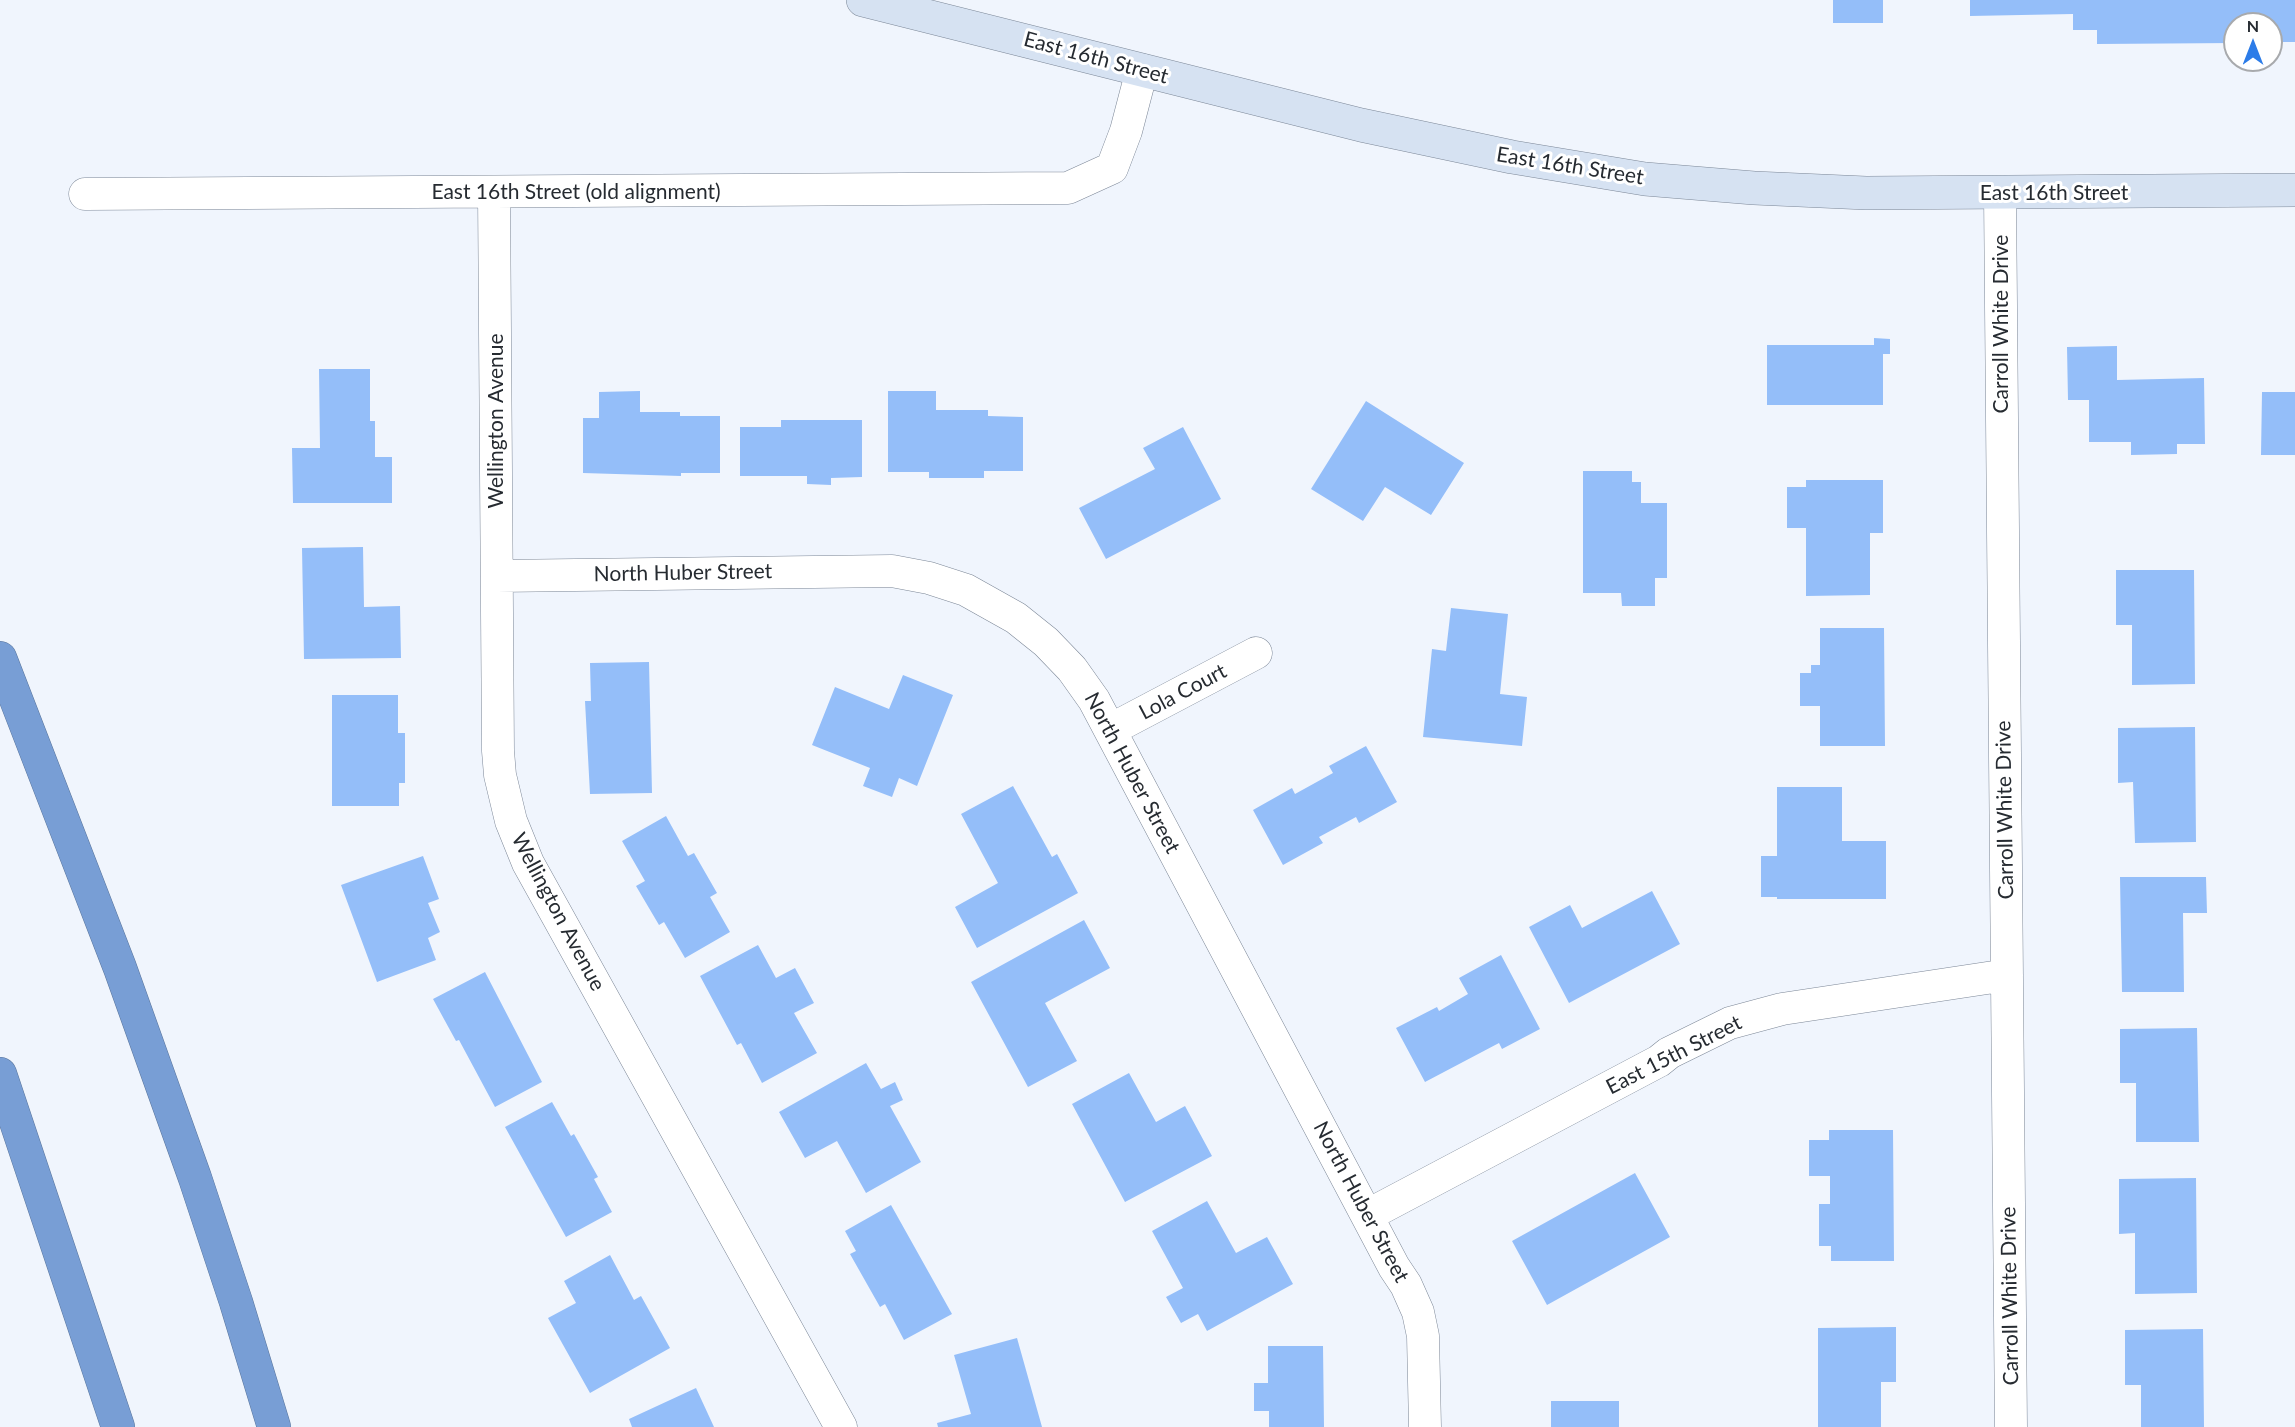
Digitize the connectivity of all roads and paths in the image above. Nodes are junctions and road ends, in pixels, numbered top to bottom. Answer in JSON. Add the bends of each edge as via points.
{"nodes":[{"id":1,"x":863,"y":0,"type":"edge"},
{"id":2,"x":1142,"y":70,"type":"junction"},
{"id":3,"x":2295,"y":190,"type":"edge"},
{"id":4,"x":494,"y":193,"type":"junction"},
{"id":5,"x":85,"y":194,"type":"dead end"},
{"id":6,"x":2000,"y":194,"type":"junction"},
{"id":7,"x":497,"y":576,"type":"junction"},
{"id":8,"x":1256,"y":653,"type":"dead end"},
{"id":9,"x":0,"y":658,"type":"edge"},
{"id":10,"x":1110,"y":730,"type":"junction"},
{"id":11,"x":2007,"y":975,"type":"junction"},
{"id":12,"x":0,"y":1074,"type":"edge"},
{"id":13,"x":1368,"y":1215,"type":"junction"},
{"id":14,"x":118,"y":1427,"type":"edge"},
{"id":15,"x":274,"y":1427,"type":"edge"},
{"id":16,"x":841,"y":1427,"type":"edge"},
{"id":17,"x":1425,"y":1427,"type":"edge"},
{"id":18,"x":2011,"y":1427,"type":"edge"}],
"edges":[{"from":1,"to":2,"type":"street","name":"East 16th Street"},
{"from":2,"to":4,"type":"street","name":"East 16th Street (old alignment)","via":[[1112,168],[1068,188]]},
{"from":2,"to":6,"type":"street","name":"East 16th Street","via":[[1435,142],[1645,179],[1844,192]]},
{"from":3,"to":6,"type":"street","name":"East 16th Street"},
{"from":4,"to":5,"type":"street","name":"East 16th Street (old alignment)"},
{"from":4,"to":7,"type":"street","name":"Wellington Avenue"},
{"from":6,"to":11,"type":"street","name":"Carroll White Drive"},
{"from":7,"to":10,"type":"street","name":"North Huber Street","via":[[892,571],[929,578],[983,599],[1046,642],[1084,685]]},
{"from":7,"to":16,"type":"street","name":"Wellington Avenue","via":[[498,751],[504,796],[518,841]]},
{"from":8,"to":10,"type":"street","name":"Lola Court"},
{"from":9,"to":15,"type":"highway","via":[[120,968],[195,1179]]},
{"from":10,"to":13,"type":"street","name":"North Huber Street"},
{"from":11,"to":13,"type":"street","name":"East 15th Street","via":[[1782,1008],[1730,1023]]},
{"from":11,"to":18,"type":"street","name":"Carroll White Drive"},
{"from":12,"to":14,"type":"highway"},
{"from":13,"to":17,"type":"street","name":"North Huber Street","via":[[1418,1312],[1424,1348]]}]}
